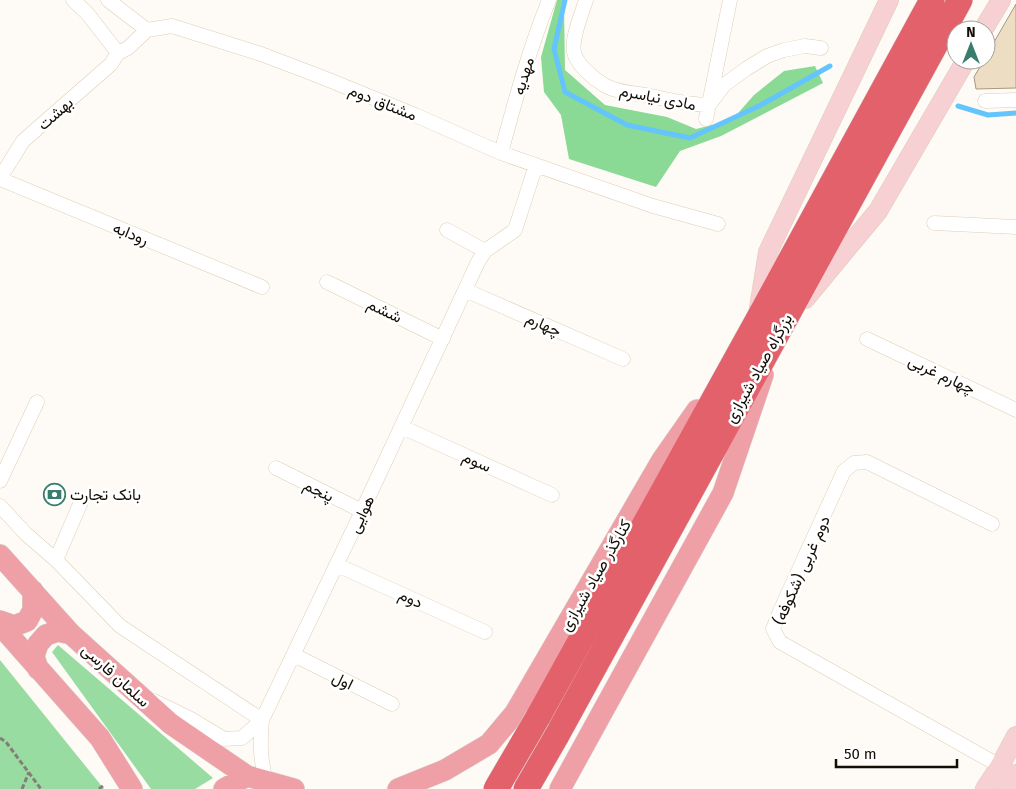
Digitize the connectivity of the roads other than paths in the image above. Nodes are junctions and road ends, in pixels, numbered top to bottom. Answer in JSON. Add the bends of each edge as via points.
{"nodes":[{"id":1,"x":73,"y":0,"type":"edge"},
{"id":2,"x":108,"y":0,"type":"edge"},
{"id":3,"x":549,"y":0,"type":"edge"},
{"id":4,"x":586,"y":0,"type":"edge"},
{"id":5,"x":730,"y":0,"type":"edge"},
{"id":6,"x":889,"y":0,"type":"edge"},
{"id":7,"x":932,"y":0,"type":"edge"},
{"id":8,"x":960,"y":0,"type":"edge"},
{"id":9,"x":1000,"y":0,"type":"edge"},
{"id":10,"x":989,"y":20,"type":"edge"},
{"id":11,"x":147,"y":30,"type":"junction"},
{"id":12,"x":821,"y":48,"type":"dead end"},
{"id":13,"x":118,"y":53,"type":"junction"},
{"id":14,"x":960,"y":70,"type":"edge"},
{"id":15,"x":1016,"y":100,"type":"edge"},
{"id":16,"x":985,"y":101,"type":"dead end"},
{"id":17,"x":708,"y":112,"type":"junction"},
{"id":18,"x":501,"y":153,"type":"junction"},
{"id":19,"x":536,"y":166,"type":"junction"},
{"id":20,"x":0,"y":179,"type":"edge"},
{"id":21,"x":934,"y":223,"type":"dead end"},
{"id":22,"x":718,"y":224,"type":"dead end"},
{"id":23,"x":1016,"y":227,"type":"edge"},
{"id":24,"x":447,"y":230,"type":"dead end"},
{"id":25,"x":485,"y":251,"type":"junction"},
{"id":26,"x":327,"y":282,"type":"dead end"},
{"id":27,"x":262,"y":288,"type":"dead end"},
{"id":28,"x":465,"y":290,"type":"junction"},
{"id":29,"x":768,"y":326,"type":"junction"},
{"id":30,"x":443,"y":339,"type":"junction"},
{"id":31,"x":867,"y":339,"type":"dead end"},
{"id":32,"x":623,"y":359,"type":"dead end"},
{"id":33,"x":37,"y":402,"type":"dead end"},
{"id":34,"x":1016,"y":410,"type":"edge"},
{"id":35,"x":402,"y":427,"type":"junction"},
{"id":36,"x":276,"y":468,"type":"dead end"},
{"id":37,"x":0,"y":481,"type":"edge"},
{"id":38,"x":552,"y":494,"type":"dead end"},
{"id":39,"x":81,"y":502,"type":"dead end"},
{"id":40,"x":0,"y":506,"type":"edge"},
{"id":41,"x":362,"y":511,"type":"junction"},
{"id":42,"x":992,"y":524,"type":"dead end"},
{"id":43,"x":0,"y":555,"type":"edge"},
{"id":44,"x":56,"y":560,"type":"junction"},
{"id":45,"x":337,"y":565,"type":"junction"},
{"id":46,"x":33,"y":592,"type":"junction"},
{"id":47,"x":0,"y":623,"type":"edge"},
{"id":48,"x":485,"y":632,"type":"dead end"},
{"id":49,"x":71,"y":634,"type":"junction"},
{"id":50,"x":294,"y":655,"type":"junction"},
{"id":51,"x":38,"y":668,"type":"junction"},
{"id":52,"x":134,"y":691,"type":"junction"},
{"id":53,"x":392,"y":704,"type":"dead end"},
{"id":54,"x":262,"y":720,"type":"junction"},
{"id":55,"x":1016,"y":736,"type":"edge"},
{"id":56,"x":489,"y":744,"type":"junction"},
{"id":57,"x":1008,"y":770,"type":"edge"},
{"id":58,"x":257,"y":779,"type":"junction"},
{"id":59,"x":132,"y":789,"type":"edge"},
{"id":60,"x":224,"y":789,"type":"edge"},
{"id":61,"x":294,"y":789,"type":"edge"},
{"id":62,"x":398,"y":789,"type":"edge"},
{"id":63,"x":496,"y":789,"type":"edge"},
{"id":64,"x":526,"y":789,"type":"edge"},
{"id":65,"x":560,"y":789,"type":"edge"},
{"id":66,"x":985,"y":789,"type":"edge"},
{"id":67,"x":1006,"y":789,"type":"edge"}],
"edges":[{"from":1,"to":13,"type":"street"},
{"from":2,"to":11,"type":"street"},
{"from":3,"to":18,"type":"street","name":"مهدیه"},
{"from":4,"to":17,"type":"street","name":"مادی نیاسرم","via":[[574,40],[574,52],[578,62],[589,73],[604,86],[692,105]]},
{"from":5,"to":17,"type":"street"},
{"from":6,"to":29,"type":"main road","via":[[768,252]]},
{"from":7,"to":29,"type":"highway","name":"بزرگراه صیاد شیرازی"},
{"from":8,"to":29,"type":"highway","name":"بزرگراه صیاد شیرازی"},
{"from":9,"to":10,"type":"main road"},
{"from":11,"to":13,"type":"street"},
{"from":11,"to":18,"type":"street","name":"مشتاق دوم","via":[[172,26],[261,54]]},
{"from":12,"to":17,"type":"street","name":"مادی نیاسرم","via":[[806,46],[767,56],[724,86]]},
{"from":13,"to":20,"type":"street","name":"بهشت","via":[[111,64],[23,141]]},
{"from":14,"to":29,"type":"main road","via":[[878,211]]},
{"from":15,"to":16,"type":"street"},
{"from":18,"to":19,"type":"street","name":"مشتاق دوم"},
{"from":19,"to":22,"type":"street","name":"مشتاق دوم","via":[[653,206]]},
{"from":19,"to":25,"type":"street","name":"هوایی","via":[[515,230]]},
{"from":20,"to":27,"type":"street","name":"رودابه"},
{"from":21,"to":23,"type":"street"},
{"from":24,"to":25,"type":"street"},
{"from":25,"to":28,"type":"street","name":"هوایی"},
{"from":26,"to":30,"type":"street","name":"ششم"},
{"from":28,"to":30,"type":"street","name":"هوایی"},
{"from":28,"to":32,"type":"street","name":"چهارم"},
{"from":29,"to":56,"type":"main road","name":"کنارگذر صیاد شیرازی","via":[[662,460],[515,713]]},
{"from":29,"to":63,"type":"highway","name":"بزرگراه صیاد شیرازی","bridge":true},
{"from":29,"to":64,"type":"highway","name":"بزرگراه صیاد شیرازی","bridge":true},
{"from":29,"to":65,"type":"main road","via":[[722,493]]},
{"from":30,"to":35,"type":"street","name":"هوایی"},
{"from":31,"to":34,"type":"street","name":"چهارم غربی"},
{"from":33,"to":37,"type":"street"},
{"from":35,"to":38,"type":"street","name":"سوم"},
{"from":35,"to":41,"type":"street","name":"هوایی"},
{"from":36,"to":41,"type":"street","name":"پنجم"},
{"from":39,"to":44,"type":"street"},
{"from":40,"to":44,"type":"street"},
{"from":41,"to":45,"type":"street","name":"هوایی"},
{"from":42,"to":57,"type":"street","name":"دوم غربی (شکوفه)","via":[[867,462],[854,463],[844,471],[773,629],[780,642]]},
{"from":43,"to":46,"type":"main road","name":"سلمان فارسی"},
{"from":44,"to":54,"type":"street","via":[[120,626]]},
{"from":45,"to":48,"type":"street","name":"دوم"},
{"from":45,"to":50,"type":"street","name":"هوایی"},
{"from":46,"to":47,"type":"main road","via":[[33,610],[27,621],[14,626]]},
{"from":46,"to":49,"type":"main road","name":"سلمان فارسی"},
{"from":47,"to":51,"type":"main road"},
{"from":49,"to":51,"type":"main road","via":[[58,631],[46,635],[34,656]]},
{"from":49,"to":52,"type":"main road","name":"سلمان فارسی"},
{"from":50,"to":53,"type":"street","name":"اول"},
{"from":50,"to":54,"type":"street","name":"هوایی"},
{"from":51,"to":59,"type":"main road","via":[[100,738]]},
{"from":52,"to":54,"type":"street","via":[[224,739],[242,738]]},
{"from":52,"to":58,"type":"main road","name":"سلمان فارسی","via":[[171,724]]},
{"from":54,"to":58,"type":"street","name":"هوایی","via":[[262,763]]},
{"from":55,"to":57,"type":"main road"},
{"from":56,"to":62,"type":"main road","name":"کنارگذر صیاد شیرازی","via":[[446,770]]},
{"from":56,"to":64,"type":"main road","via":[[497,766],[513,783]]},
{"from":57,"to":66,"type":"main road"},
{"from":57,"to":67,"type":"main road"},
{"from":58,"to":60,"type":"main road"},
{"from":58,"to":61,"type":"main road","name":"سلمان فارسی"}]}
